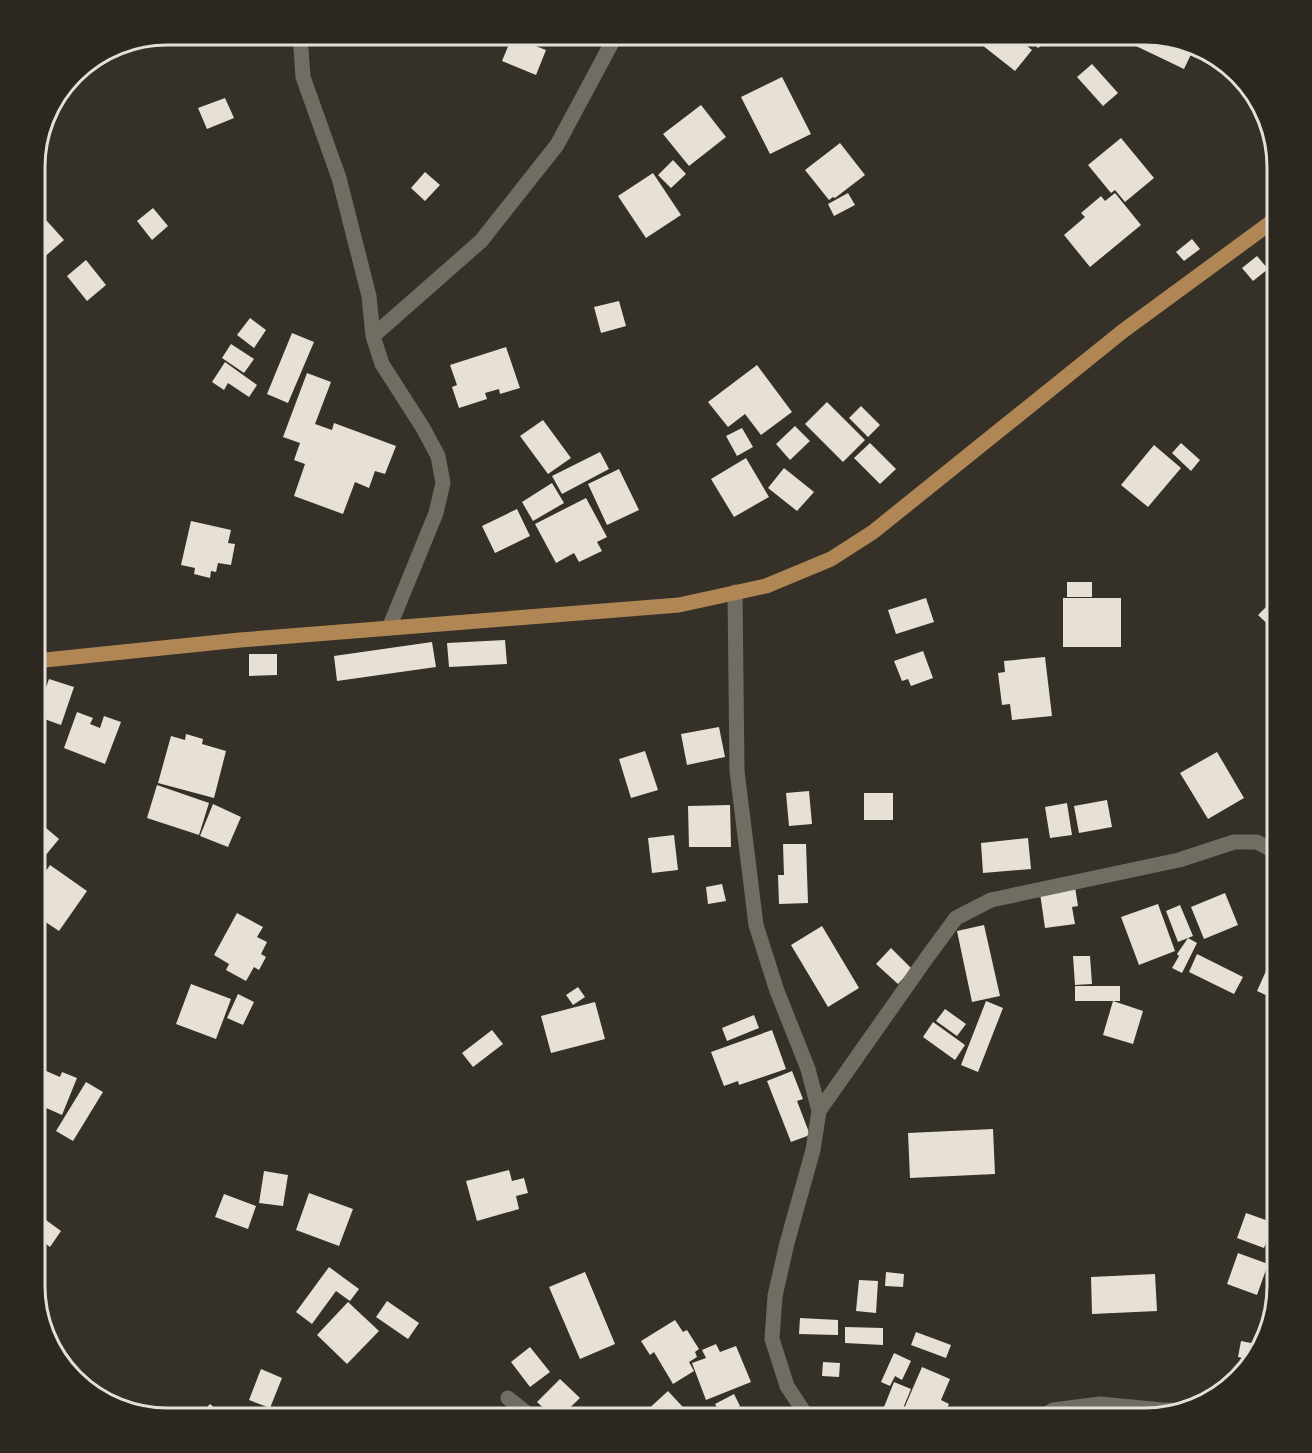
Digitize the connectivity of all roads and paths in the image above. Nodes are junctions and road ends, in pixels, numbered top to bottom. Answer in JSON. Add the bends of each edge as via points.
{"nodes":[{"id":1,"x":301,"y":45,"type":"edge"},
{"id":2,"x":611,"y":45,"type":"edge"},
{"id":3,"x":1267,"y":226,"type":"edge"},
{"id":4,"x":373,"y":336,"type":"junction"},
{"id":5,"x":735,"y":592,"type":"junction"},
{"id":6,"x":389,"y":628,"type":"junction"},
{"id":7,"x":45,"y":661,"type":"edge"},
{"id":8,"x":1267,"y":847,"type":"edge"},
{"id":9,"x":819,"y":1111,"type":"junction"},
{"id":10,"x":508,"y":1398,"type":"dead end"},
{"id":11,"x":520,"y":1408,"type":"edge"},
{"id":12,"x":801,"y":1408,"type":"edge"},
{"id":13,"x":1069,"y":1408,"type":"edge"},
{"id":14,"x":1142,"y":1408,"type":"edge"}],
"edges":[{"from":1,"to":4,"type":"street","via":[[303,77],[339,177],[369,296]]},
{"from":2,"to":4,"type":"street","via":[[557,145],[481,241]]},
{"from":3,"to":5,"type":"main road","via":[[1123,332],[873,532],[831,559],[766,586]]},
{"from":4,"to":6,"type":"street","via":[[382,364],[438,456],[443,483],[436,513]]},
{"from":5,"to":6,"type":"main road","via":[[679,605]]},
{"from":5,"to":9,"type":"street","via":[[737,771],[756,925],[808,1069]]},
{"from":6,"to":7,"type":"main road"},
{"from":8,"to":9,"type":"street","via":[[1257,842],[1234,842],[1179,860],[991,900],[956,918]]},
{"from":9,"to":12,"type":"street","via":[[813,1150],[775,1296],[772,1339],[787,1386]]},
{"from":10,"to":11,"type":"street"},
{"from":13,"to":14,"type":"street","via":[[1100,1404]]}]}
